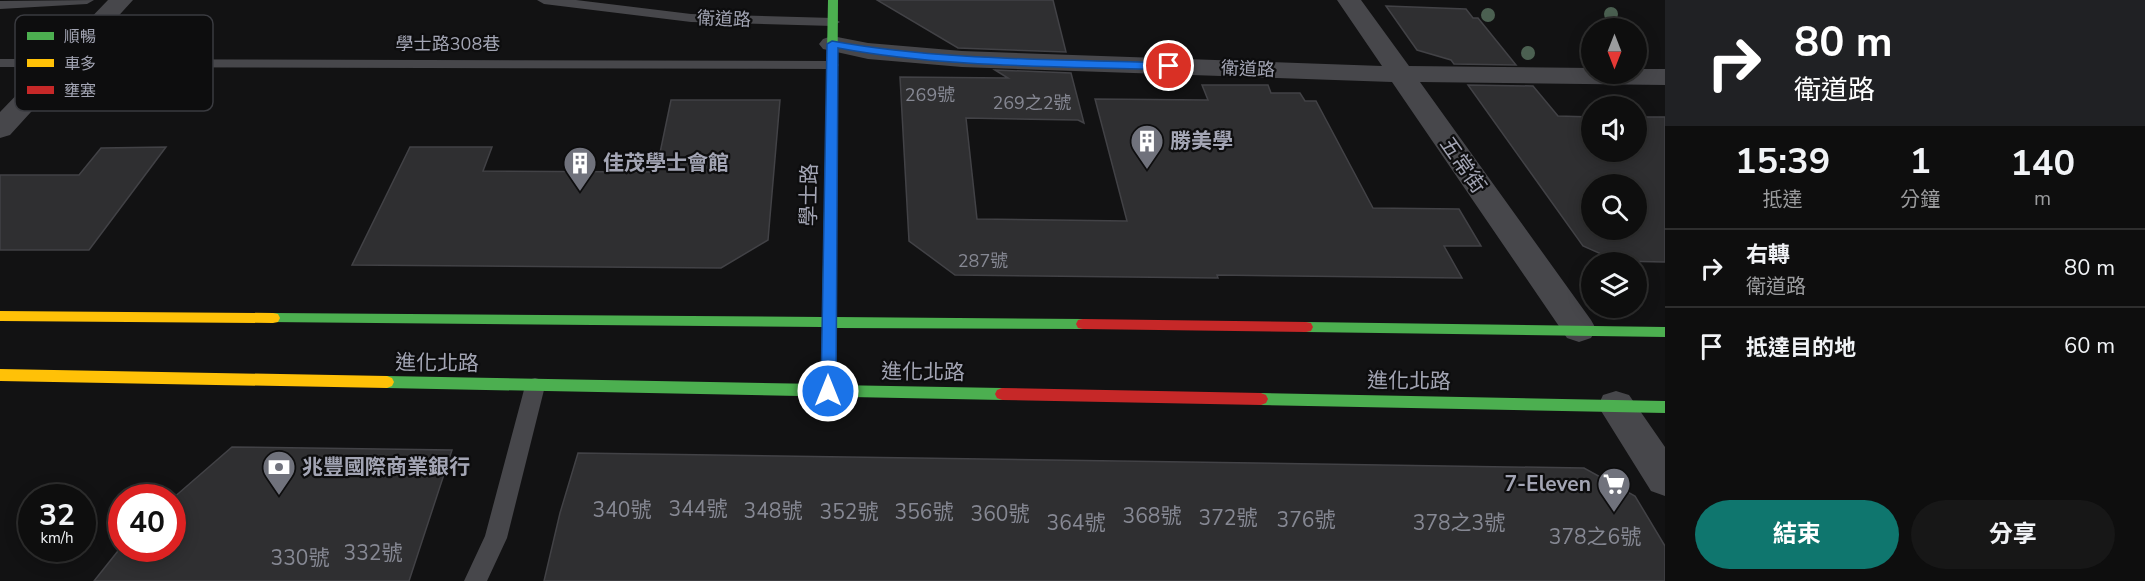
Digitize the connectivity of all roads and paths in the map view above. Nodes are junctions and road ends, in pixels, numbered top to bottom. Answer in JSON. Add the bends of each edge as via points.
{"nodes":[{"id":1,"x":87,"y":0,"type":"edge"},
{"id":2,"x":121,"y":0,"type":"edge"},
{"id":3,"x":544,"y":0,"type":"edge"},
{"id":4,"x":833,"y":0,"type":"edge"},
{"id":5,"x":1349,"y":0,"type":"edge"},
{"id":6,"x":0,"y":5,"type":"edge"},
{"id":7,"x":107,"y":15,"type":"edge"},
{"id":8,"x":832,"y":44,"type":"junction"},
{"id":9,"x":213,"y":58,"type":"edge"},
{"id":10,"x":0,"y":63,"type":"edge"},
{"id":11,"x":15,"y":63,"type":"edge"},
{"id":12,"x":1399,"y":74,"type":"junction"},
{"id":13,"x":1665,"y":77,"type":"edge"},
{"id":14,"x":17,"y":111,"type":"edge"},
{"id":15,"x":0,"y":129,"type":"edge"},
{"id":16,"x":0,"y":316,"type":"edge"},
{"id":17,"x":828,"y":321,"type":"junction"},
{"id":18,"x":1580,"y":329,"type":"junction"},
{"id":19,"x":1665,"y":332,"type":"edge"},
{"id":20,"x":0,"y":375,"type":"edge"},
{"id":21,"x":535,"y":386,"type":"junction"},
{"id":22,"x":828,"y":391,"type":"junction"},
{"id":23,"x":1616,"y":406,"type":"junction"},
{"id":24,"x":1665,"y":407,"type":"edge"},
{"id":25,"x":1665,"y":479,"type":"edge"},
{"id":26,"x":475,"y":581,"type":"edge"}],
"edges":[{"from":1,"to":6,"type":"lane"},
{"from":2,"to":7,"type":"street"},
{"from":3,"to":8,"type":"lane","name":"衛道路","via":[[691,18]]},
{"from":4,"to":8,"type":"main road","name":"學士路"},
{"from":5,"to":12,"type":"street","name":"五常街"},
{"from":8,"to":9,"type":"lane","name":"學士路308巷"},
{"from":8,"to":12,"type":"street","name":"衛道路","via":[[962,59]]},
{"from":8,"to":17,"type":"main road","name":"學士路"},
{"from":10,"to":11,"type":"lane","name":"學士路308巷"},
{"from":12,"to":13,"type":"street","name":"衛道路"},
{"from":12,"to":18,"type":"street","name":"五常街"},
{"from":14,"to":15,"type":"street"},
{"from":16,"to":17,"type":"main road","name":"進化北路"},
{"from":17,"to":18,"type":"main road","name":"進化北路"},
{"from":17,"to":22,"type":"main road","name":"學士路"},
{"from":18,"to":19,"type":"main road","name":"進化北路"},
{"from":20,"to":21,"type":"main road","name":"進化北路"},
{"from":21,"to":22,"type":"main road","name":"進化北路"},
{"from":21,"to":26,"type":"lane","via":[[496,538]]},
{"from":22,"to":23,"type":"main road","name":"進化北路"},
{"from":23,"to":24,"type":"main road","name":"進化北路"},
{"from":23,"to":25,"type":"street"}]}
